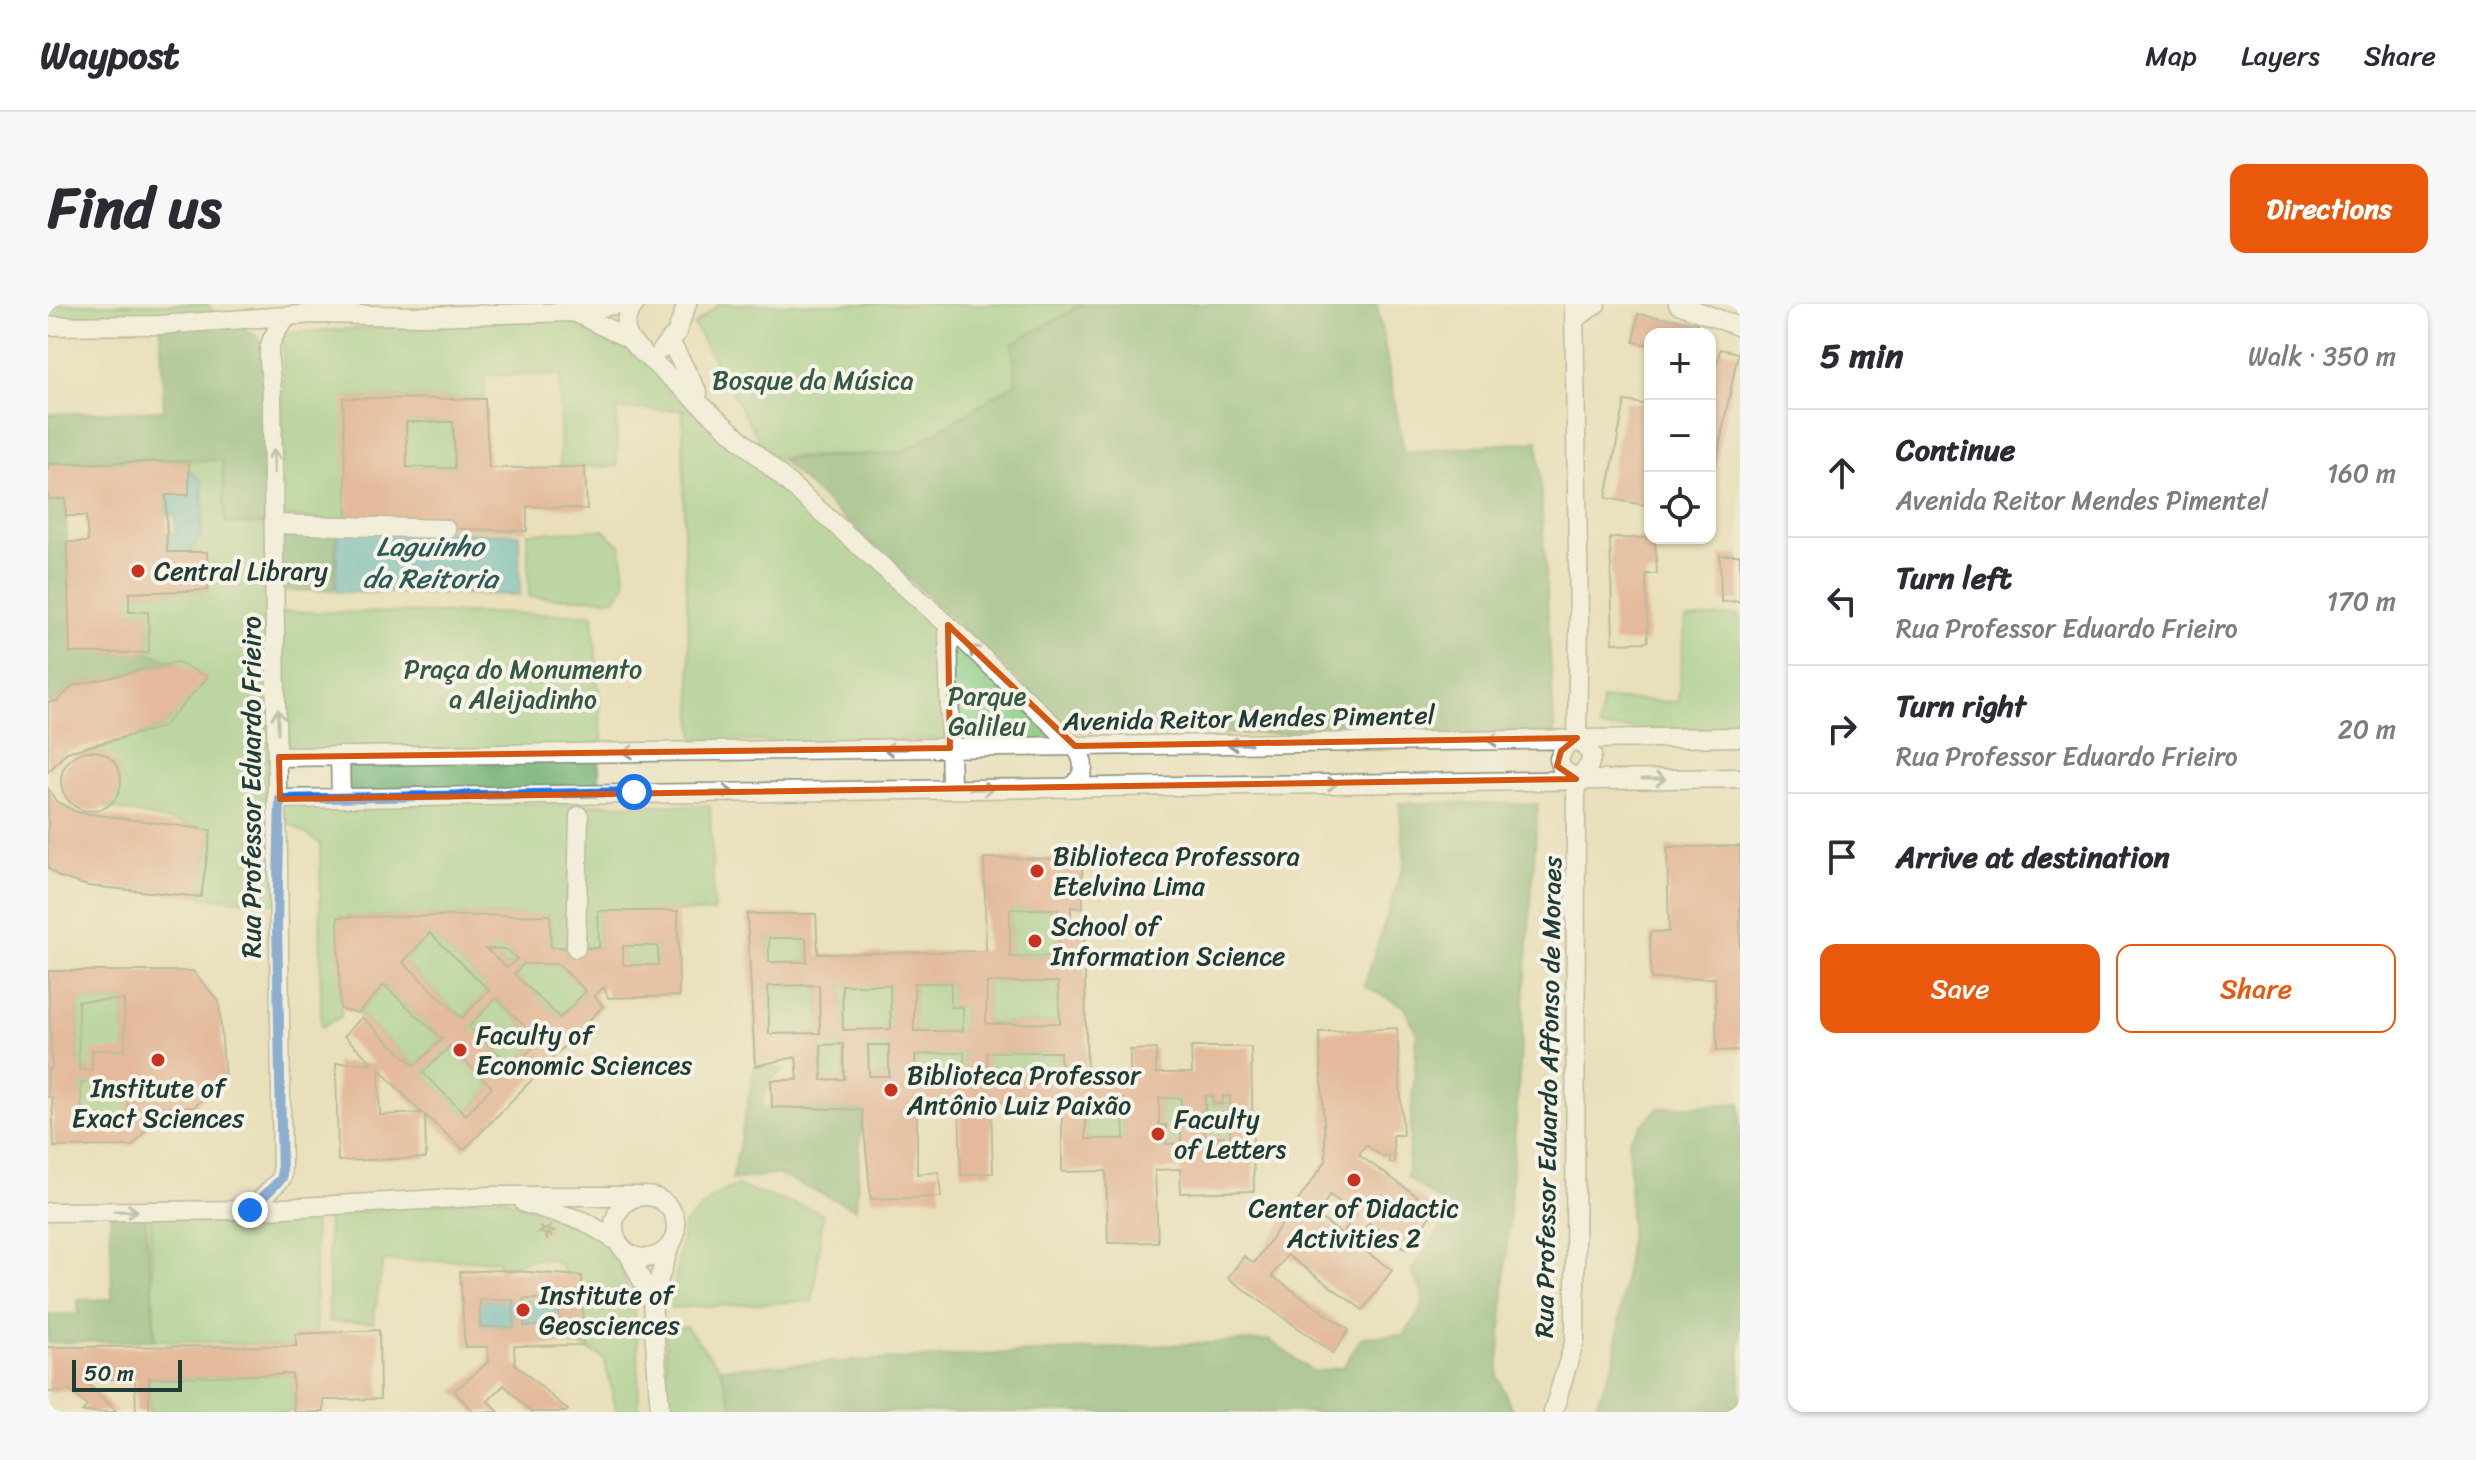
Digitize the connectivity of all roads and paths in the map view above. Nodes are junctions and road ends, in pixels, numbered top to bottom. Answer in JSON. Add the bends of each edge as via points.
{"nodes":[{"id":1,"x":620,"y":304,"type":"edge"},
{"id":2,"x":635,"y":304,"type":"edge"},
{"id":3,"x":667,"y":304,"type":"edge"},
{"id":4,"x":687,"y":304,"type":"edge"},
{"id":5,"x":1596,"y":304,"type":"edge"},
{"id":6,"x":1678,"y":304,"type":"edge"},
{"id":7,"x":574,"y":312,"type":"junction"},
{"id":8,"x":1574,"y":312,"type":"edge"},
{"id":9,"x":282,"y":316,"type":"junction"},
{"id":10,"x":229,"y":318,"type":"junction"},
{"id":11,"x":48,"y":326,"type":"edge"},
{"id":12,"x":1740,"y":327,"type":"edge"},
{"id":13,"x":674,"y":338,"type":"junction"},
{"id":14,"x":636,"y":345,"type":"junction"},
{"id":15,"x":266,"y":351,"type":"junction"},
{"id":16,"x":711,"y":411,"type":"junction"},
{"id":17,"x":275,"y":524,"type":"junction"},
{"id":18,"x":446,"y":529,"type":"dead end"},
{"id":19,"x":948,"y":625,"type":"junction"},
{"id":20,"x":1740,"y":737,"type":"edge"},
{"id":21,"x":1577,"y":738,"type":"junction"},
{"id":22,"x":1075,"y":746,"type":"junction"},
{"id":23,"x":950,"y":748,"type":"junction"},
{"id":24,"x":340,"y":756,"type":"junction"},
{"id":25,"x":279,"y":757,"type":"junction"},
{"id":26,"x":1740,"y":778,"type":"edge"},
{"id":27,"x":1576,"y":779,"type":"junction"},
{"id":28,"x":1069,"y":788,"type":"junction"},
{"id":29,"x":951,"y":789,"type":"junction"},
{"id":30,"x":341,"y":798,"type":"junction"},
{"id":31,"x":280,"y":799,"type":"junction"},
{"id":32,"x":579,"y":816,"type":"dead end"},
{"id":33,"x":576,"y":948,"type":"dead end"},
{"id":34,"x":282,"y":1178,"type":"junction"},
{"id":35,"x":639,"y":1196,"type":"junction"},
{"id":36,"x":502,"y":1197,"type":"junction"},
{"id":37,"x":304,"y":1209,"type":"junction"},
{"id":38,"x":250,"y":1210,"type":"junction"},
{"id":39,"x":48,"y":1212,"type":"edge"},
{"id":40,"x":670,"y":1245,"type":"junction"},
{"id":41,"x":622,"y":1247,"type":"junction"},
{"id":42,"x":652,"y":1301,"type":"junction"},
{"id":43,"x":660,"y":1412,"type":"edge"},
{"id":44,"x":1553,"y":1412,"type":"edge"}],
"edges":[{"from":1,"to":7,"type":"street"},
{"from":2,"to":14,"type":"street","via":[[625,320]]},
{"from":3,"to":13,"type":"street","via":[[677,318]]},
{"from":4,"to":13,"type":"street"},
{"from":5,"to":8,"type":"street"},
{"from":6,"to":12,"type":"street"},
{"from":7,"to":9,"type":"street"},
{"from":7,"to":14,"type":"street"},
{"from":8,"to":21,"type":"street"},
{"from":9,"to":10,"type":"street"},
{"from":9,"to":15,"type":"street"},
{"from":10,"to":11,"type":"street"},
{"from":10,"to":15,"type":"street","via":[[258,337]]},
{"from":13,"to":14,"type":"street","via":[[664,349]]},
{"from":13,"to":16,"type":"street"},
{"from":14,"to":16,"type":"street"},
{"from":17,"to":15,"type":"street","name":"Rua Professor Eduardo Frieiro","one_way":true},
{"from":16,"to":19,"type":"street"},
{"from":17,"to":18,"type":"street"},
{"from":25,"to":17,"type":"street","name":"Rua Professor Eduardo Frieiro","one_way":true},
{"from":22,"to":19,"type":"street","one_way":true},
{"from":19,"to":23,"type":"street"},
{"from":20,"to":21,"type":"street","name":"Avenida Reitor Mendes Pimentel"},
{"from":21,"to":22,"type":"street","name":"Avenida Reitor Mendes Pimentel","one_way":true},
{"from":21,"to":27,"type":"street","via":[[1592,755]]},
{"from":21,"to":27,"type":"street","via":[[1559,759],[1562,769]]},
{"from":22,"to":23,"type":"street","name":"Avenida Reitor Mendes Pimentel"},
{"from":22,"to":28,"type":"street","via":[[1083,775]]},
{"from":23,"to":24,"type":"street","name":"Avenida Reitor Mendes Pimentel","one_way":true},
{"from":23,"to":29,"type":"street"},
{"from":24,"to":25,"type":"street","name":"Avenida Reitor Mendes Pimentel"},
{"from":24,"to":30,"type":"street"},
{"from":25,"to":31,"type":"street","name":"Rua Professor Eduardo Frieiro"},
{"from":27,"to":26,"type":"street","one_way":true},
{"from":28,"to":27,"type":"street","one_way":true},
{"from":27,"to":44,"type":"street","name":"Rua Professor Eduardo Affonso de Moraes","via":[[1575,1340]]},
{"from":29,"to":28,"type":"street","one_way":true},
{"from":30,"to":29,"type":"street","one_way":true},
{"from":30,"to":31,"type":"street"},
{"from":31,"to":34,"type":"street","name":"Rua Professor Eduardo Frieiro"},
{"from":32,"to":33,"type":"street"},
{"from":34,"to":37,"type":"street"},
{"from":34,"to":38,"type":"street"},
{"from":35,"to":36,"type":"street"},
{"from":35,"to":40,"type":"street","via":[[656,1197],[671,1209],[676,1226]]},
{"from":35,"to":41,"type":"street","via":[[616,1213]]},
{"from":36,"to":37,"type":"street"},
{"from":36,"to":41,"type":"street","via":[[562,1213]]},
{"from":37,"to":38,"type":"street"},
{"from":39,"to":38,"type":"street","one_way":true},
{"from":40,"to":41,"type":"street","via":[[646,1258]]},
{"from":40,"to":42,"type":"street"},
{"from":41,"to":42,"type":"street"},
{"from":42,"to":43,"type":"street"}]}
